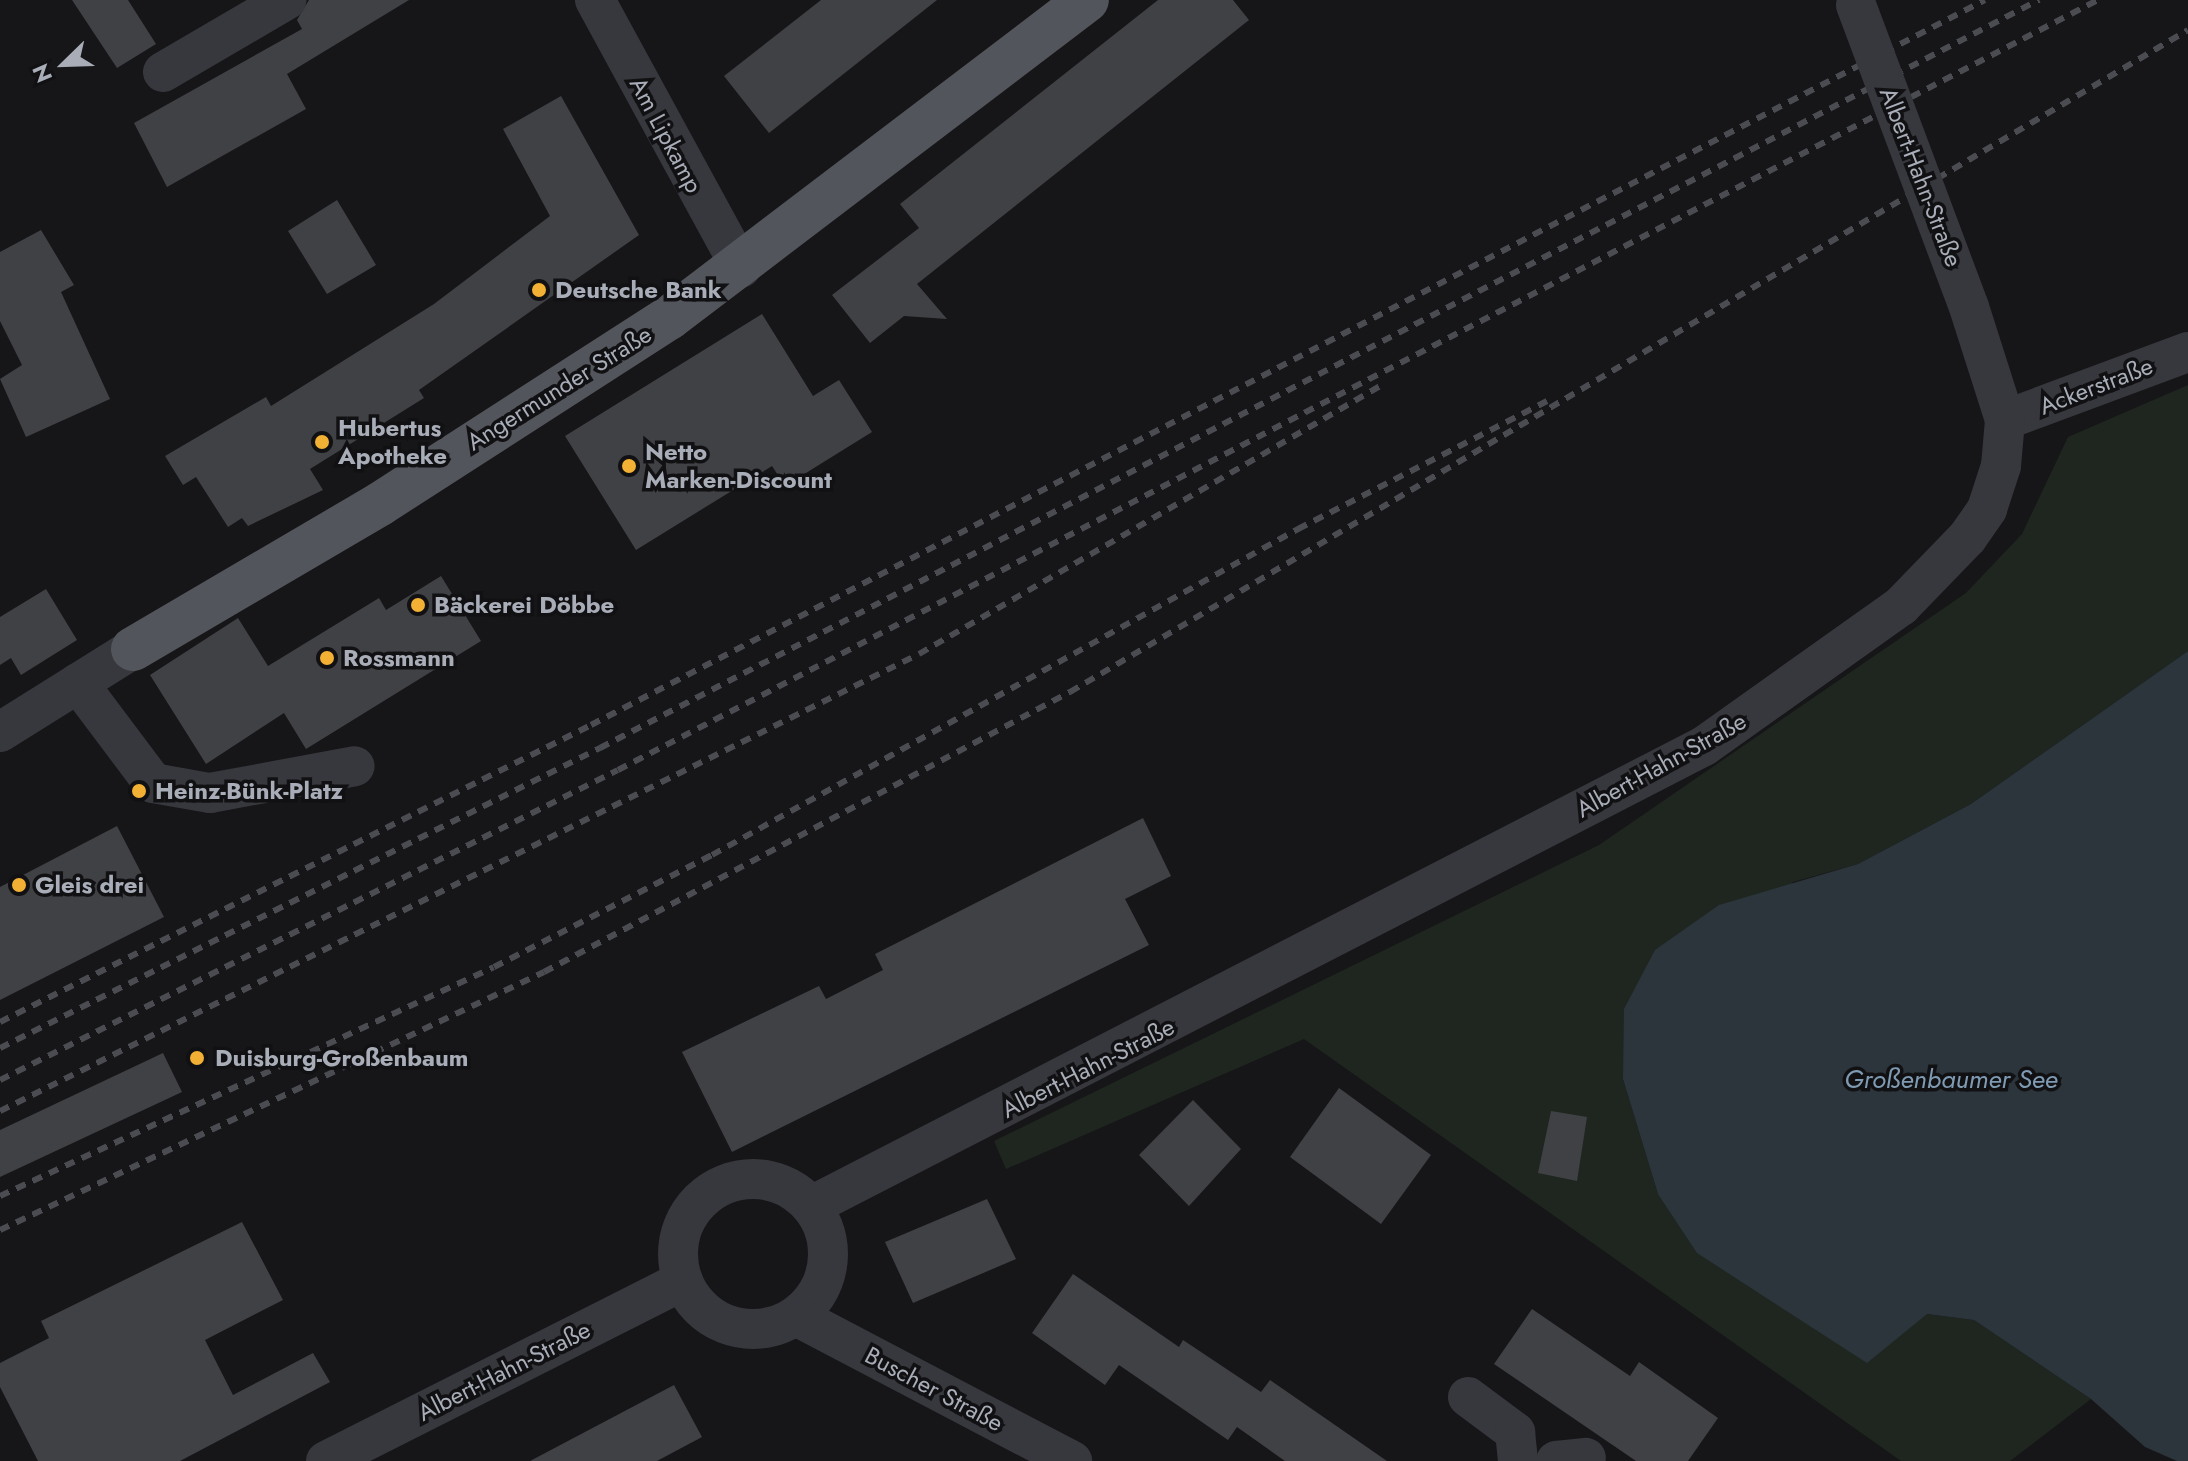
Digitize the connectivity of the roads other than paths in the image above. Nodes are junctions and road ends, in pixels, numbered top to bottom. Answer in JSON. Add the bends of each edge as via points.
{"nodes":[{"id":1,"x":286,"y":0,"type":"edge"},
{"id":2,"x":595,"y":0,"type":"edge"},
{"id":3,"x":1087,"y":0,"type":"edge"},
{"id":4,"x":1856,"y":2,"type":"edge"},
{"id":5,"x":163,"y":72,"type":"dead end"},
{"id":6,"x":741,"y":268,"type":"junction"},
{"id":7,"x":2188,"y":352,"type":"edge"},
{"id":8,"x":2005,"y":420,"type":"junction"},
{"id":9,"x":133,"y":649,"type":"joint"},
{"id":10,"x":78,"y":683,"type":"junction"},
{"id":11,"x":0,"y":732,"type":"edge"},
{"id":12,"x":355,"y":766,"type":"dead end"},
{"id":13,"x":811,"y":1206,"type":"junction"},
{"id":14,"x":683,"y":1281,"type":"junction"},
{"id":15,"x":796,"y":1316,"type":"junction"},
{"id":16,"x":1468,"y":1397,"type":"dead end"},
{"id":17,"x":326,"y":1461,"type":"edge"},
{"id":18,"x":1072,"y":1461,"type":"edge"},
{"id":19,"x":1518,"y":1461,"type":"edge"}],
"edges":[{"from":1,"to":5,"type":"street"},
{"from":2,"to":6,"type":"street","name":"Am Lipkamp"},
{"from":3,"to":6,"type":"main road","name":"Angermunder Straße"},
{"from":4,"to":8,"type":"street","name":"Albert-Hahn-Straße","bridge":true,"via":[[1969,307]]},
{"from":6,"to":9,"type":"main road","name":"Angermunder Straße","via":[[380,504]]},
{"from":7,"to":8,"type":"street","name":"Ackerstraße"},
{"from":8,"to":13,"type":"street","name":"Albert-Hahn-Straße","via":[[1987,509],[1942,569],[1811,674],[1704,746]]},
{"from":9,"to":10,"type":"street","name":"Angermunder Straße"},
{"from":10,"to":11,"type":"street","name":"Angermunder Straße"},
{"from":10,"to":12,"type":"street","via":[[153,783],[210,793]]},
{"from":13,"to":14,"type":"street","via":[[766,1180],[713,1190],[682,1229]]},
{"from":13,"to":15,"type":"street","via":[[828,1260],[812,1302]]},
{"from":14,"to":15,"type":"street","via":[[709,1315],[735,1327],[773,1327]]},
{"from":14,"to":17,"type":"street","name":"Albert-Hahn-Straße"},
{"from":15,"to":18,"type":"street","name":"Buscher Straße"},
{"from":16,"to":19,"type":"street","via":[[1515,1432]]}]}
